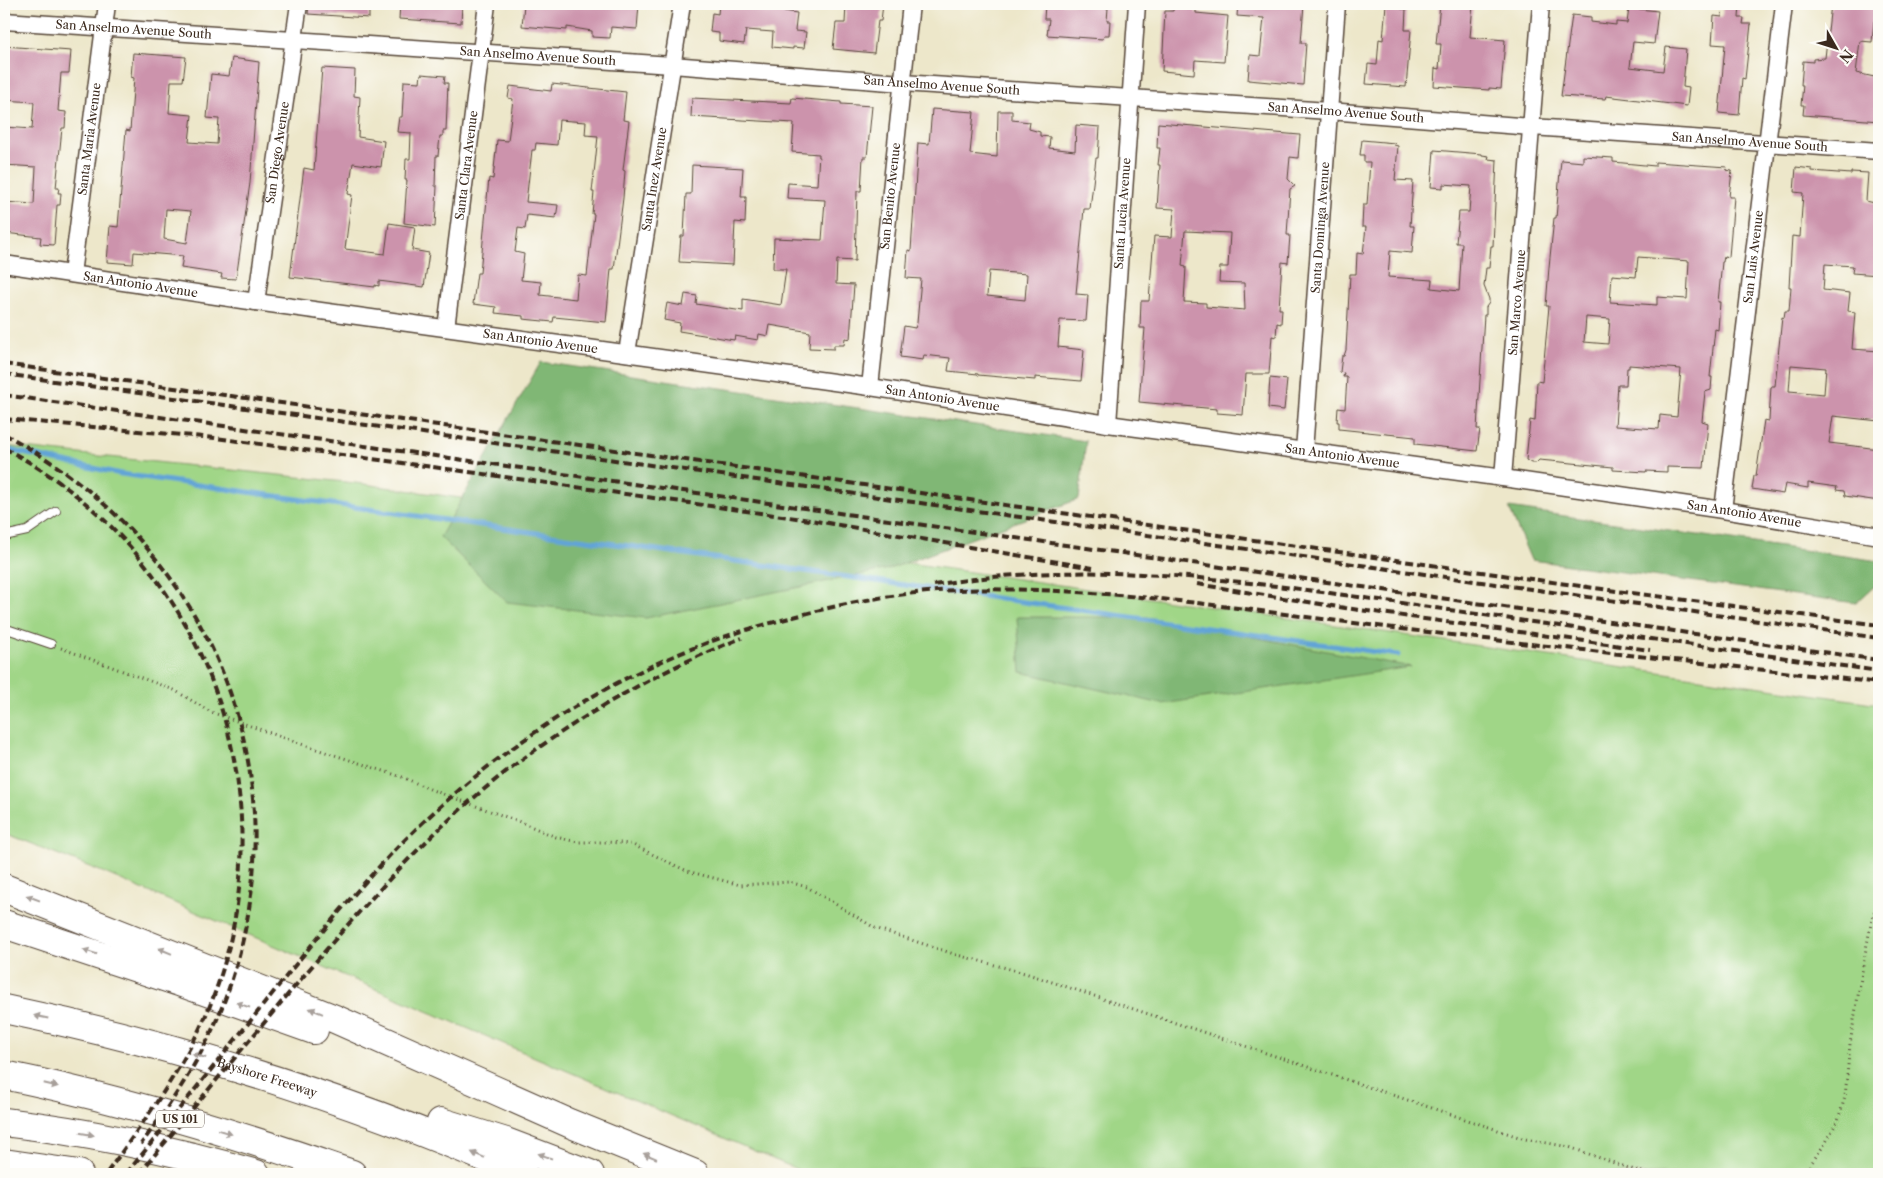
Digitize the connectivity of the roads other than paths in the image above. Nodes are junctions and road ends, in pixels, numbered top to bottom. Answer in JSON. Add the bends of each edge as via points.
{"nodes":[{"id":1,"x":107,"y":4,"type":"edge"},
{"id":2,"x":299,"y":4,"type":"edge"},
{"id":3,"x":487,"y":4,"type":"edge"},
{"id":4,"x":682,"y":4,"type":"edge"},
{"id":5,"x":911,"y":4,"type":"edge"},
{"id":6,"x":1136,"y":4,"type":"edge"},
{"id":7,"x":1337,"y":4,"type":"edge"},
{"id":8,"x":1541,"y":4,"type":"edge"},
{"id":9,"x":1784,"y":4,"type":"edge"},
{"id":10,"x":4,"y":21,"type":"edge"},
{"id":11,"x":104,"y":28,"type":"junction"},
{"id":12,"x":294,"y":41,"type":"junction"},
{"id":13,"x":481,"y":52,"type":"junction"},
{"id":14,"x":672,"y":65,"type":"junction"},
{"id":15,"x":902,"y":83,"type":"junction"},
{"id":16,"x":1130,"y":99,"type":"junction"},
{"id":17,"x":1329,"y":111,"type":"junction"},
{"id":18,"x":1532,"y":128,"type":"junction"},
{"id":19,"x":1767,"y":144,"type":"junction"},
{"id":20,"x":1879,"y":150,"type":"edge"},
{"id":21,"x":4,"y":264,"type":"edge"},
{"id":22,"x":72,"y":274,"type":"junction"},
{"id":23,"x":256,"y":302,"type":"junction"},
{"id":24,"x":446,"y":328,"type":"junction"},
{"id":25,"x":627,"y":353,"type":"junction"},
{"id":26,"x":870,"y":387,"type":"junction"},
{"id":27,"x":1108,"y":424,"type":"junction"},
{"id":28,"x":1304,"y":451,"type":"junction"},
{"id":29,"x":1503,"y":478,"type":"junction"},
{"id":30,"x":1724,"y":510,"type":"junction"},
{"id":31,"x":56,"y":511,"type":"dead end"},
{"id":32,"x":4,"y":536,"type":"edge"},
{"id":33,"x":1879,"y":536,"type":"edge"},
{"id":34,"x":4,"y":628,"type":"edge"},
{"id":35,"x":51,"y":644,"type":"road end"},
{"id":36,"x":4,"y":888,"type":"edge"},
{"id":37,"x":4,"y":924,"type":"edge"},
{"id":38,"x":4,"y":1009,"type":"edge"},
{"id":39,"x":4,"y":1075,"type":"edge"},
{"id":40,"x":312,"y":1091,"type":"junction"},
{"id":41,"x":4,"y":1122,"type":"edge"},
{"id":42,"x":569,"y":1122,"type":"junction"},
{"id":43,"x":4,"y":1163,"type":"edge"},
{"id":44,"x":79,"y":1174,"type":"edge"},
{"id":45,"x":256,"y":1174,"type":"edge"},
{"id":46,"x":352,"y":1174,"type":"edge"},
{"id":47,"x":523,"y":1174,"type":"edge"},
{"id":48,"x":590,"y":1174,"type":"edge"},
{"id":49,"x":695,"y":1174,"type":"edge"}],
"edges":[{"from":1,"to":11,"type":"street","name":"Santa Maria Avenue"},
{"from":2,"to":12,"type":"street","name":"San Diego Avenue"},
{"from":3,"to":13,"type":"street","name":"Santa Clara Avenue"},
{"from":4,"to":14,"type":"street","name":"Santa Inez Avenue"},
{"from":5,"to":15,"type":"street","name":"San Benito Avenue"},
{"from":6,"to":16,"type":"street","name":"Santa Lucia Avenue"},
{"from":7,"to":17,"type":"street","name":"Santa Dominga Avenue"},
{"from":8,"to":18,"type":"street","name":"San Marco Avenue"},
{"from":9,"to":19,"type":"street","name":"San Luis Avenue"},
{"from":10,"to":11,"type":"street","name":"San Anselmo Avenue South"},
{"from":11,"to":12,"type":"street","name":"San Anselmo Avenue South"},
{"from":11,"to":22,"type":"street","name":"Santa Maria Avenue"},
{"from":12,"to":13,"type":"street","name":"San Anselmo Avenue South"},
{"from":12,"to":23,"type":"street","name":"San Diego Avenue"},
{"from":13,"to":14,"type":"street","name":"San Anselmo Avenue South"},
{"from":13,"to":24,"type":"street","name":"Santa Clara Avenue"},
{"from":14,"to":15,"type":"street","name":"San Anselmo Avenue South"},
{"from":14,"to":25,"type":"street","name":"Santa Inez Avenue"},
{"from":15,"to":16,"type":"street","name":"San Anselmo Avenue South"},
{"from":15,"to":26,"type":"street","name":"San Benito Avenue"},
{"from":16,"to":17,"type":"street","name":"San Anselmo Avenue South"},
{"from":16,"to":27,"type":"street","name":"Santa Lucia Avenue"},
{"from":17,"to":18,"type":"street","name":"San Anselmo Avenue South"},
{"from":17,"to":28,"type":"street","name":"Santa Dominga Avenue"},
{"from":18,"to":19,"type":"street","name":"San Anselmo Avenue South"},
{"from":18,"to":29,"type":"street","name":"San Marco Avenue"},
{"from":19,"to":20,"type":"street","name":"San Anselmo Avenue South"},
{"from":19,"to":30,"type":"street","name":"San Luis Avenue"},
{"from":21,"to":22,"type":"street","name":"San Antonio Avenue"},
{"from":22,"to":23,"type":"street","name":"San Antonio Avenue"},
{"from":23,"to":24,"type":"street","name":"San Antonio Avenue"},
{"from":24,"to":25,"type":"street","name":"San Antonio Avenue"},
{"from":25,"to":26,"type":"street","name":"San Antonio Avenue"},
{"from":26,"to":27,"type":"street","name":"San Antonio Avenue"},
{"from":27,"to":28,"type":"street","name":"San Antonio Avenue"},
{"from":28,"to":29,"type":"street","name":"San Antonio Avenue"},
{"from":29,"to":30,"type":"street","name":"San Antonio Avenue"},
{"from":30,"to":33,"type":"street","name":"San Antonio Avenue"},
{"from":31,"to":32,"type":"lane","via":[[27,531]]},
{"from":34,"to":35,"type":"lane"},
{"from":42,"to":36,"type":"highway","one_way":true,"via":[[335,1019]]},
{"from":42,"to":37,"type":"highway","one_way":true,"via":[[235,1002]]},
{"from":40,"to":38,"type":"highway","name":"Bayshore Freeway","one_way":true,"via":[[181,1051]]},
{"from":39,"to":46,"type":"highway","number":"US 101","one_way":true,"via":[[158,1112]]},
{"from":47,"to":40,"type":"highway","name":"Bayshore Freeway","one_way":true,"via":[[416,1129]]},
{"from":48,"to":40,"type":"highway","one_way":true,"via":[[450,1124]]},
{"from":41,"to":45,"type":"highway","one_way":true,"via":[[118,1140]]},
{"from":49,"to":42,"type":"highway","one_way":true},
{"from":43,"to":44,"type":"highway"}]}
